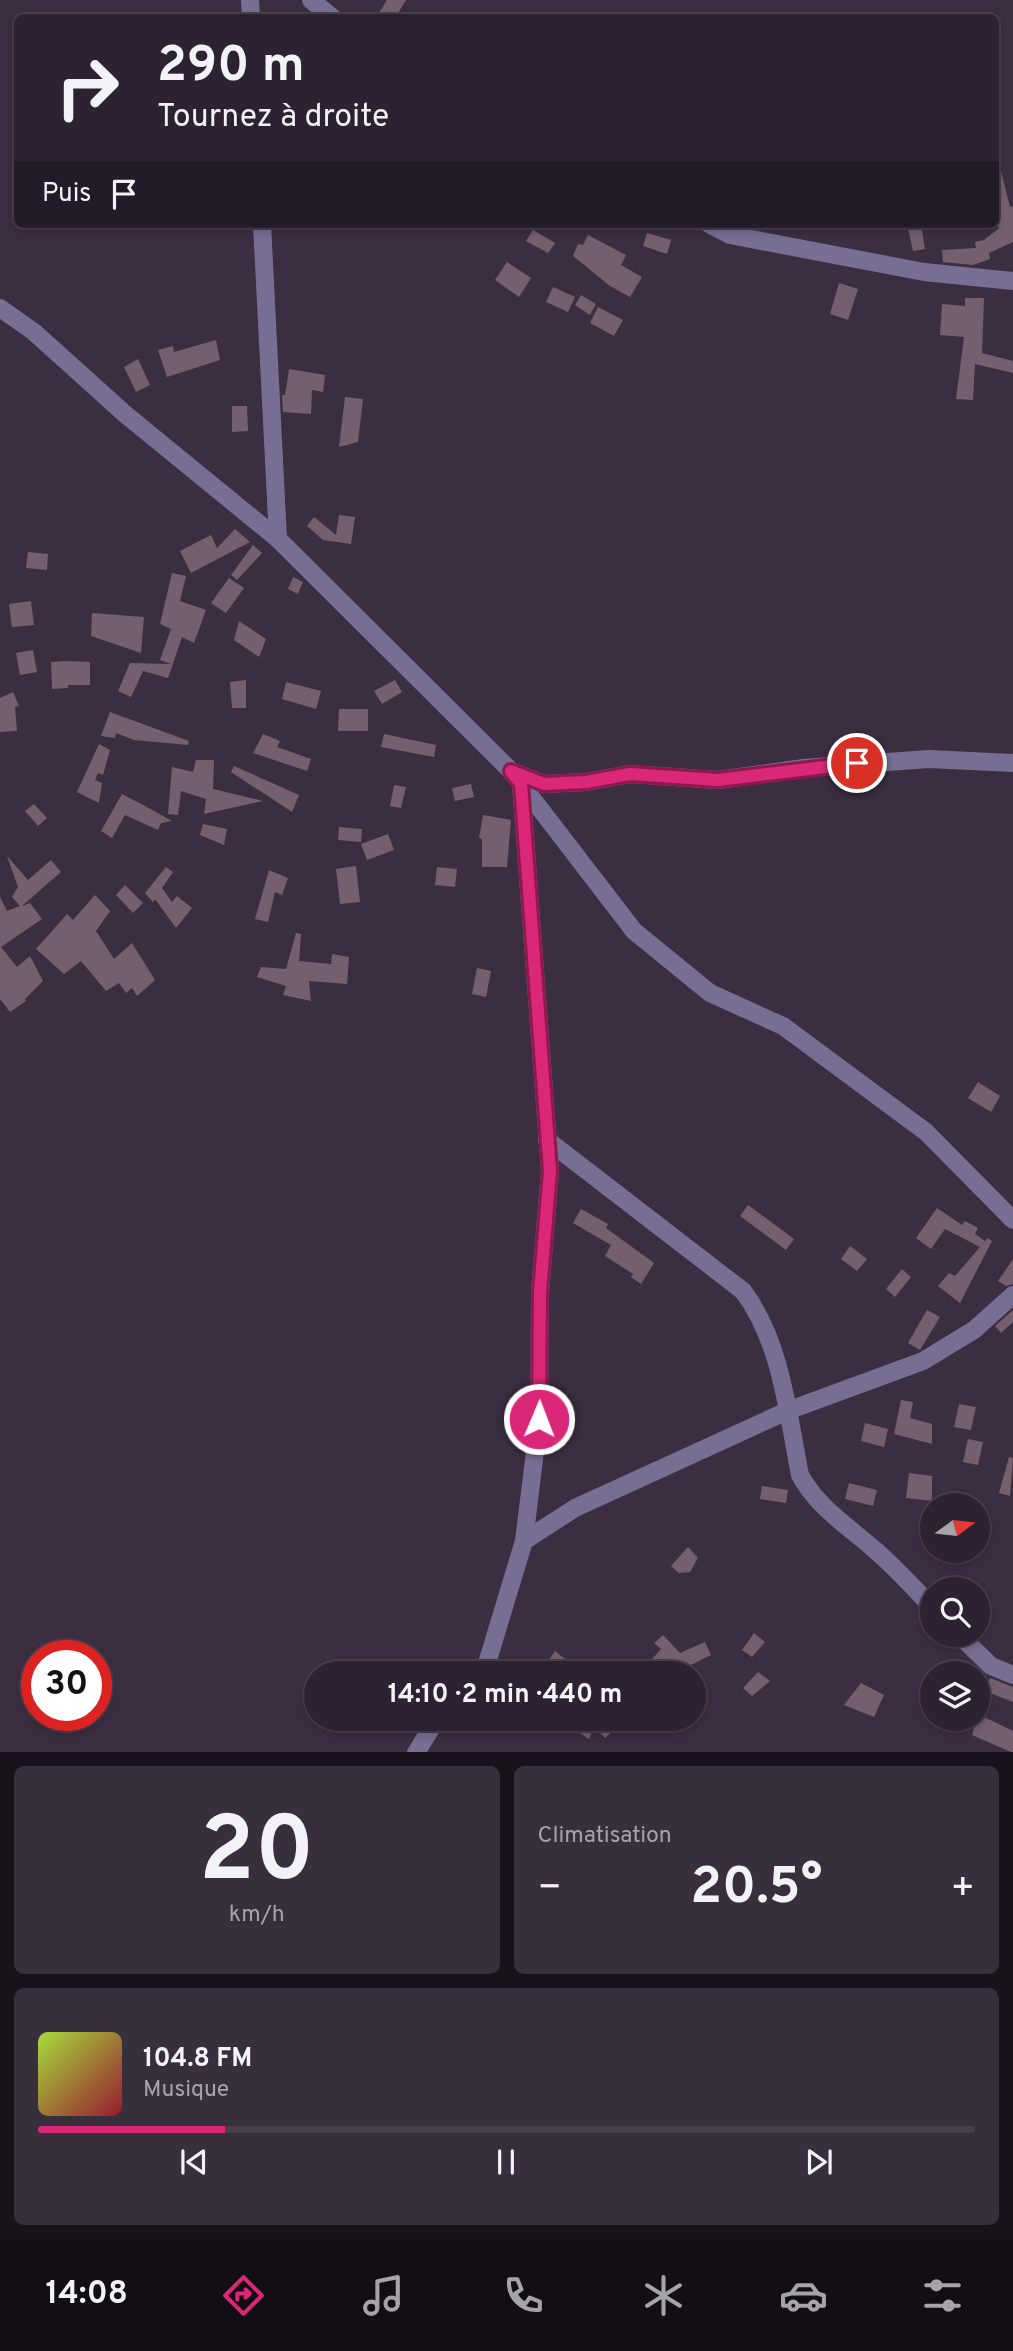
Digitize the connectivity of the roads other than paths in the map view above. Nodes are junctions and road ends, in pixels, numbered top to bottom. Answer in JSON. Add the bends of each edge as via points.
{"nodes":[{"id":1,"x":311,"y":0,"type":"edge"},
{"id":2,"x":328,"y":14,"type":"edge"},
{"id":3,"x":262,"y":228,"type":"edge"},
{"id":4,"x":717,"y":228,"type":"edge"},
{"id":5,"x":1013,"y":281,"type":"edge"},
{"id":6,"x":0,"y":308,"type":"edge"},
{"id":7,"x":278,"y":539,"type":"junction"},
{"id":8,"x":1013,"y":763,"type":"edge"},
{"id":9,"x":516,"y":778,"type":"junction"},
{"id":10,"x":547,"y":1140,"type":"junction"},
{"id":11,"x":1013,"y":1220,"type":"edge"},
{"id":12,"x":1013,"y":1295,"type":"edge"},
{"id":13,"x":788,"y":1411,"type":"junction"},
{"id":14,"x":524,"y":1541,"type":"junction"},
{"id":15,"x":920,"y":1594,"type":"edge"},
{"id":16,"x":971,"y":1647,"type":"edge"},
{"id":17,"x":488,"y":1661,"type":"edge"},
{"id":18,"x":1013,"y":1675,"type":"edge"},
{"id":19,"x":429,"y":1731,"type":"edge"},
{"id":20,"x":416,"y":1752,"type":"edge"}],
"edges":[{"from":1,"to":2,"type":"street"},
{"from":3,"to":7,"type":"street"},
{"from":4,"to":5,"type":"street","via":[[730,235],[923,272]]},
{"from":6,"to":7,"type":"street"},
{"from":7,"to":9,"type":"street"},
{"from":8,"to":9,"type":"street","via":[[917,759],[718,780],[630,774],[544,784]]},
{"from":9,"to":10,"type":"street"},
{"from":9,"to":11,"type":"street","via":[[634,931],[710,993],[783,1026],[926,1132]]},
{"from":10,"to":13,"type":"street","via":[[743,1291],[757,1309],[770,1342]]},
{"from":10,"to":14,"type":"street","via":[[550,1171],[540,1292],[539,1419]]},
{"from":12,"to":13,"type":"street","via":[[974,1330],[923,1361]]},
{"from":13,"to":14,"type":"street","via":[[575,1508]]},
{"from":13,"to":15,"type":"street","via":[[800,1475],[807,1488]]},
{"from":14,"to":17,"type":"street"},
{"from":16,"to":18,"type":"street","via":[[991,1666]]},
{"from":19,"to":20,"type":"street"}]}
